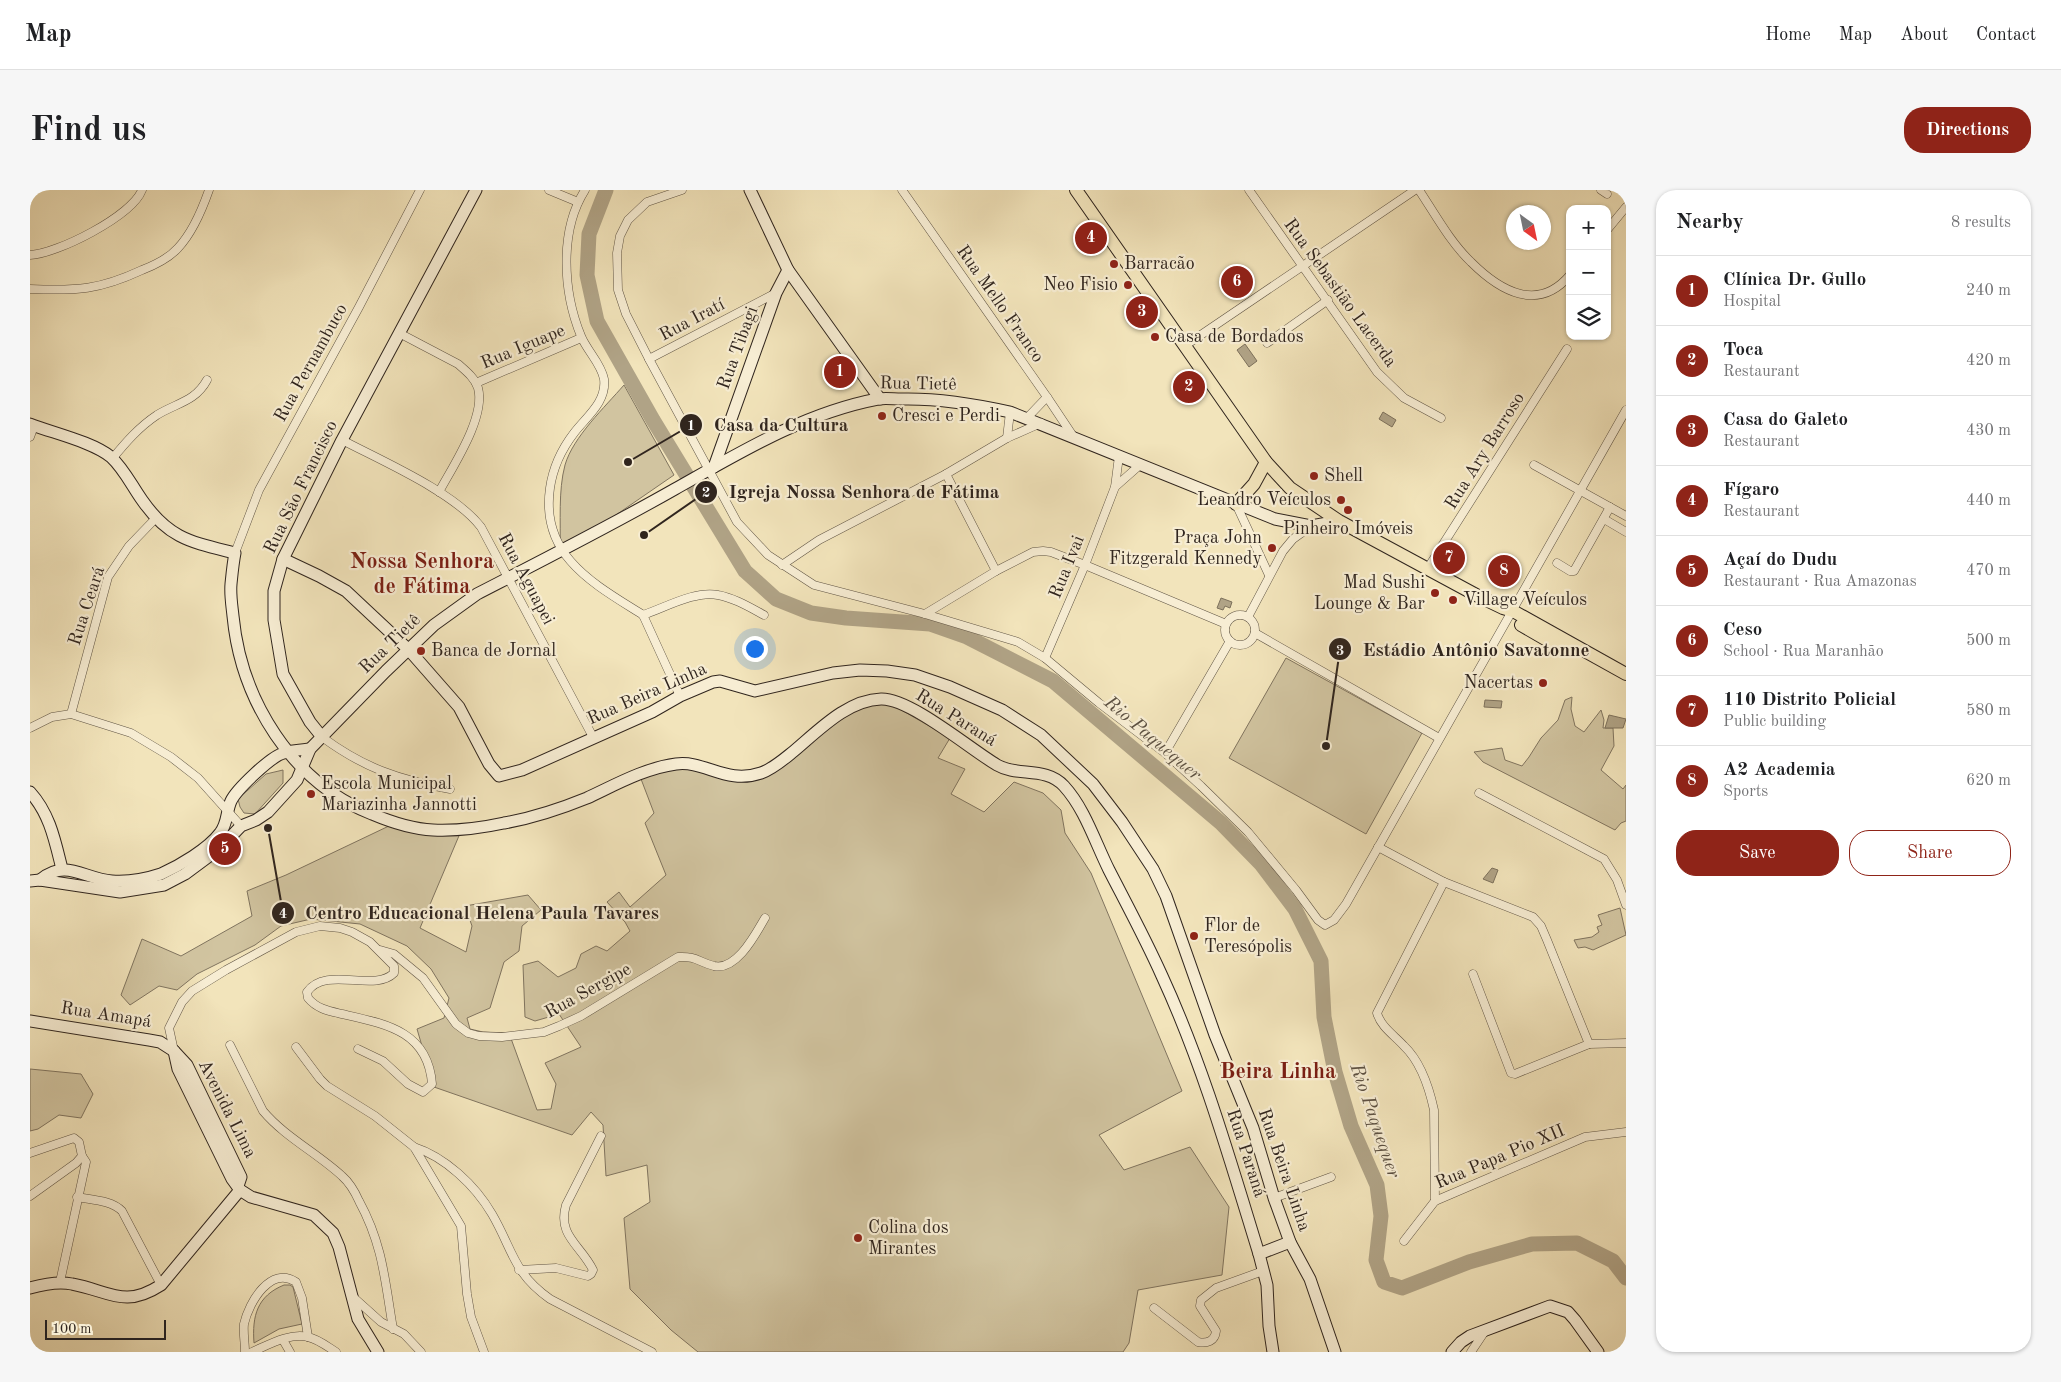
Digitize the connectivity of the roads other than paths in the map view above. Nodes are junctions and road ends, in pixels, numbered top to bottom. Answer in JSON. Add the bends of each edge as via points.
{"nodes":[{"id":1,"x":142,"y":190,"type":"edge"},
{"id":2,"x":209,"y":190,"type":"edge"},
{"id":3,"x":420,"y":190,"type":"edge"},
{"id":4,"x":476,"y":190,"type":"edge"},
{"id":5,"x":549,"y":190,"type":"edge"},
{"id":6,"x":585,"y":190,"type":"edge"},
{"id":7,"x":682,"y":190,"type":"edge"},
{"id":8,"x":750,"y":190,"type":"edge"},
{"id":9,"x":902,"y":190,"type":"edge"},
{"id":10,"x":1076,"y":190,"type":"edge"},
{"id":11,"x":1249,"y":190,"type":"edge"},
{"id":12,"x":1415,"y":190,"type":"edge"},
{"id":13,"x":1419,"y":190,"type":"edge"},
{"id":14,"x":578,"y":202,"type":"junction"},
{"id":15,"x":1626,"y":207,"type":"edge"},
{"id":16,"x":1611,"y":225,"type":"edge"},
{"id":17,"x":30,"y":255,"type":"edge"},
{"id":18,"x":1302,"y":267,"type":"junction"},
{"id":19,"x":788,"y":270,"type":"junction"},
{"id":20,"x":1566,"y":280,"type":"edge"},
{"id":21,"x":30,"y":289,"type":"edge"},
{"id":22,"x":776,"y":293,"type":"junction"},
{"id":23,"x":1328,"y":300,"type":"junction"},
{"id":24,"x":399,"y":333,"type":"junction"},
{"id":25,"x":582,"y":338,"type":"junction"},
{"id":26,"x":1267,"y":343,"type":"dead end"},
{"id":27,"x":1186,"y":345,"type":"junction"},
{"id":28,"x":1567,"y":349,"type":"dead end"},
{"id":29,"x":649,"y":360,"type":"junction"},
{"id":30,"x":207,"y":380,"type":"dead end"},
{"id":31,"x":476,"y":383,"type":"junction"},
{"id":32,"x":1047,"y":397,"type":"junction"},
{"id":33,"x":880,"y":399,"type":"junction"},
{"id":34,"x":1626,"y":410,"type":"edge"},
{"id":35,"x":1010,"y":412,"type":"junction"},
{"id":36,"x":1027,"y":418,"type":"junction"},
{"id":37,"x":1441,"y":418,"type":"dead end"},
{"id":38,"x":1041,"y":423,"type":"junction"},
{"id":39,"x":31,"y":429,"type":"edge"},
{"id":40,"x":1073,"y":436,"type":"junction"},
{"id":41,"x":1007,"y":438,"type":"junction"},
{"id":42,"x":342,"y":440,"type":"junction"},
{"id":43,"x":1119,"y":456,"type":"junction"},
{"id":44,"x":112,"y":459,"type":"junction"},
{"id":45,"x":1266,"y":462,"type":"junction"},
{"id":46,"x":1141,"y":464,"type":"junction"},
{"id":47,"x":1534,"y":465,"type":"dead end"},
{"id":48,"x":706,"y":471,"type":"junction"},
{"id":49,"x":946,"y":474,"type":"junction"},
{"id":50,"x":1115,"y":487,"type":"junction"},
{"id":51,"x":1581,"y":491,"type":"junction"},
{"id":52,"x":439,"y":492,"type":"junction"},
{"id":53,"x":1236,"y":504,"type":"junction"},
{"id":54,"x":1610,"y":507,"type":"junction"},
{"id":55,"x":1626,"y":516,"type":"edge"},
{"id":56,"x":155,"y":519,"type":"junction"},
{"id":57,"x":1604,"y":519,"type":"junction"},
{"id":58,"x":1339,"y":521,"type":"junction"},
{"id":59,"x":1311,"y":526,"type":"junction"},
{"id":60,"x":1626,"y":532,"type":"edge"},
{"id":61,"x":560,"y":549,"type":"junction"},
{"id":62,"x":235,"y":553,"type":"junction"},
{"id":63,"x":283,"y":559,"type":"junction"},
{"id":64,"x":1557,"y":563,"type":"dead end"},
{"id":65,"x":782,"y":565,"type":"junction"},
{"id":66,"x":1085,"y":565,"type":"junction"},
{"id":67,"x":1428,"y":568,"type":"junction"},
{"id":68,"x":996,"y":571,"type":"junction"},
{"id":69,"x":1269,"y":575,"type":"junction"},
{"id":70,"x":508,"y":578,"type":"junction"},
{"id":71,"x":1508,"y":612,"type":"junction"},
{"id":72,"x":925,"y":614,"type":"junction"},
{"id":73,"x":764,"y":615,"type":"dead end"},
{"id":74,"x":643,"y":616,"type":"junction"},
{"id":75,"x":1248,"y":617,"type":"junction"},
{"id":76,"x":1226,"y":624,"type":"junction"},
{"id":77,"x":1255,"y":633,"type":"junction"},
{"id":78,"x":1230,"y":641,"type":"junction"},
{"id":79,"x":408,"y":650,"type":"junction"},
{"id":80,"x":1045,"y":658,"type":"junction"},
{"id":81,"x":1626,"y":674,"type":"edge"},
{"id":82,"x":1626,"y":683,"type":"edge"},
{"id":83,"x":680,"y":696,"type":"junction"},
{"id":84,"x":71,"y":714,"type":"junction"},
{"id":85,"x":30,"y":728,"type":"edge"},
{"id":86,"x":322,"y":737,"type":"junction"},
{"id":87,"x":593,"y":737,"type":"junction"},
{"id":88,"x":1439,"y":738,"type":"junction"},
{"id":89,"x":310,"y":749,"type":"junction"},
{"id":90,"x":288,"y":752,"type":"junction"},
{"id":91,"x":1165,"y":753,"type":"junction"},
{"id":92,"x":303,"y":768,"type":"junction"},
{"id":93,"x":450,"y":789,"type":"dead end"},
{"id":94,"x":30,"y":792,"type":"edge"},
{"id":95,"x":1479,"y":793,"type":"dead end"},
{"id":96,"x":229,"y":811,"type":"junction"},
{"id":97,"x":241,"y":826,"type":"junction"},
{"id":98,"x":217,"y":844,"type":"junction"},
{"id":99,"x":1378,"y":847,"type":"junction"},
{"id":100,"x":62,"y":869,"type":"junction"},
{"id":101,"x":74,"y":872,"type":"junction"},
{"id":102,"x":35,"y":881,"type":"edge"},
{"id":103,"x":1444,"y":882,"type":"junction"},
{"id":104,"x":72,"y":883,"type":"junction"},
{"id":105,"x":111,"y":886,"type":"junction"},
{"id":106,"x":1626,"y":905,"type":"edge"},
{"id":107,"x":764,"y":918,"type":"dead end"},
{"id":108,"x":380,"y":950,"type":"junction"},
{"id":109,"x":1473,"y":974,"type":"dead end"},
{"id":110,"x":30,"y":1021,"type":"edge"},
{"id":111,"x":1589,"y":1044,"type":"junction"},
{"id":112,"x":1626,"y":1044,"type":"edge"},
{"id":113,"x":230,"y":1045,"type":"dead end"},
{"id":114,"x":296,"y":1047,"type":"dead end"},
{"id":115,"x":358,"y":1049,"type":"dead end"},
{"id":116,"x":174,"y":1051,"type":"junction"},
{"id":117,"x":1626,"y":1132,"type":"edge"},
{"id":118,"x":601,"y":1136,"type":"dead end"},
{"id":119,"x":414,"y":1147,"type":"junction"},
{"id":120,"x":30,"y":1153,"type":"edge"},
{"id":121,"x":82,"y":1156,"type":"junction"},
{"id":122,"x":1331,"y":1177,"type":"dead end"},
{"id":123,"x":239,"y":1188,"type":"junction"},
{"id":124,"x":30,"y":1196,"type":"edge"},
{"id":125,"x":77,"y":1198,"type":"junction"},
{"id":126,"x":1274,"y":1198,"type":"junction"},
{"id":127,"x":1435,"y":1200,"type":"junction"},
{"id":128,"x":1404,"y":1241,"type":"dead end"},
{"id":129,"x":1290,"y":1242,"type":"junction"},
{"id":130,"x":1259,"y":1254,"type":"junction"},
{"id":131,"x":519,"y":1270,"type":"junction"},
{"id":132,"x":1263,"y":1271,"type":"junction"},
{"id":133,"x":60,"y":1282,"type":"junction"},
{"id":134,"x":161,"y":1285,"type":"junction"},
{"id":135,"x":30,"y":1288,"type":"edge"},
{"id":136,"x":352,"y":1296,"type":"junction"},
{"id":137,"x":1154,"y":1308,"type":"dead end"},
{"id":138,"x":393,"y":1329,"type":"junction"},
{"id":139,"x":1486,"y":1329,"type":"junction"},
{"id":140,"x":308,"y":1337,"type":"junction"},
{"id":141,"x":283,"y":1340,"type":"junction"},
{"id":142,"x":245,"y":1352,"type":"edge"},
{"id":143,"x":252,"y":1352,"type":"edge"},
{"id":144,"x":290,"y":1352,"type":"edge"},
{"id":145,"x":336,"y":1352,"type":"edge"},
{"id":146,"x":378,"y":1352,"type":"edge"},
{"id":147,"x":421,"y":1352,"type":"edge"},
{"id":148,"x":484,"y":1352,"type":"edge"},
{"id":149,"x":652,"y":1352,"type":"edge"},
{"id":150,"x":1274,"y":1352,"type":"edge"},
{"id":151,"x":1335,"y":1352,"type":"edge"},
{"id":152,"x":1452,"y":1352,"type":"edge"},
{"id":153,"x":1471,"y":1352,"type":"edge"},
{"id":154,"x":1598,"y":1352,"type":"edge"}],
"edges":[{"from":1,"to":17,"type":"street","via":[[131,206],[110,222],[54,250]]},
{"from":2,"to":21,"type":"street","via":[[185,239],[170,255],[151,266],[88,289]]},
{"from":3,"to":62,"type":"street","name":"Rua Pernambuco","via":[[259,490]]},
{"from":4,"to":24,"type":"street","name":"Rua São Francisco"},
{"from":5,"to":14,"type":"street"},
{"from":6,"to":14,"type":"street"},
{"from":7,"to":29,"type":"street","via":[[647,202],[628,220],[620,236],[618,290]]},
{"from":8,"to":19,"type":"street"},
{"from":9,"to":32,"type":"street","name":"Rua Mello Franco"},
{"from":10,"to":27,"type":"main road"},
{"from":11,"to":18,"type":"street","name":"Rua Sebastião Lacerda"},
{"from":12,"to":18,"type":"street"},
{"from":13,"to":20,"type":"street","via":[[1470,262],[1504,288],[1535,296],[1549,293]]},
{"from":14,"to":25,"type":"street","via":[[570,227],[567,274],[574,316]]},
{"from":15,"to":16,"type":"street"},
{"from":18,"to":23,"type":"street","name":"Rua Sebastião Lacerda"},
{"from":18,"to":27,"type":"street"},
{"from":19,"to":22,"type":"street","name":"Rua Tibagi"},
{"from":19,"to":33,"type":"street"},
{"from":22,"to":29,"type":"street","name":"Rua Iratí"},
{"from":22,"to":48,"type":"street","name":"Rua Tibagi"},
{"from":23,"to":26,"type":"street"},
{"from":23,"to":37,"type":"street","name":"Rua Sebastião Lacerda","via":[[1390,386],[1404,398]]},
{"from":24,"to":31,"type":"street","via":[[458,364]]},
{"from":24,"to":42,"type":"street","name":"Rua São Francisco"},
{"from":25,"to":31,"type":"street","name":"Rua Iguape"},
{"from":25,"to":61,"type":"street","via":[[604,378],[604,390],[597,406],[560,454],[553,471],[550,521]]},
{"from":27,"to":45,"type":"main road"},
{"from":28,"to":67,"type":"street","name":"Rua Ary Barroso"},
{"from":29,"to":48,"type":"street"},
{"from":30,"to":44,"type":"street","via":[[194,397],[141,427]]},
{"from":31,"to":52,"type":"street","via":[[480,406]]},
{"from":32,"to":36,"type":"street"},
{"from":32,"to":40,"type":"street","name":"Rua Mello Franco"},
{"from":33,"to":35,"type":"street","name":"Rua Tietê","via":[[963,402]]},
{"from":33,"to":48,"type":"street","name":"Rua Tietê","via":[[810,418]]},
{"from":34,"to":51,"type":"street"},
{"from":35,"to":36,"type":"street","name":"Rua Tietê"},
{"from":35,"to":41,"type":"street"},
{"from":36,"to":38,"type":"street","name":"Rua Tietê"},
{"from":38,"to":40,"type":"street","name":"Rua Tietê"},
{"from":38,"to":41,"type":"street"},
{"from":39,"to":44,"type":"street","via":[[94,448]]},
{"from":40,"to":43,"type":"street","name":"Rua Tietê"},
{"from":41,"to":49,"type":"street"},
{"from":42,"to":52,"type":"street","name":"Rua Aguapei"},
{"from":42,"to":63,"type":"street","name":"Rua São Francisco"},
{"from":43,"to":46,"type":"street","name":"Rua Tietê"},
{"from":43,"to":50,"type":"street","name":"Rua Ivai"},
{"from":44,"to":56,"type":"street"},
{"from":45,"to":53,"type":"main road","via":[[1254,484]]},
{"from":45,"to":58,"type":"main road","via":[[1290,488]]},
{"from":46,"to":50,"type":"street","name":"Rua Ivai"},
{"from":46,"to":53,"type":"street","name":"Rua Tietê"},
{"from":47,"to":51,"type":"street"},
{"from":48,"to":61,"type":"street","name":"Rua Tietê"},
{"from":48,"to":65,"type":"street","via":[[736,522]]},
{"from":49,"to":65,"type":"street","via":[[819,540]]},
{"from":49,"to":68,"type":"street"},
{"from":50,"to":66,"type":"street","name":"Rua Ivai"},
{"from":51,"to":54,"type":"street"},
{"from":51,"to":71,"type":"street"},
{"from":52,"to":70,"type":"street","name":"Rua Aguapei","via":[[475,519]]},
{"from":53,"to":59,"type":"street","name":"Rua Tietê","via":[[1275,519]]},
{"from":53,"to":69,"type":"street"},
{"from":54,"to":55,"type":"street"},
{"from":54,"to":57,"type":"street"},
{"from":56,"to":62,"type":"street","via":[[191,542]]},
{"from":56,"to":84,"type":"street","name":"Rua Ceará","via":[[129,546],[108,577]]},
{"from":57,"to":60,"type":"street"},
{"from":57,"to":64,"type":"street","via":[[1574,571]]},
{"from":58,"to":59,"type":"street","name":"Rua Tietê"},
{"from":58,"to":67,"type":"main road"},
{"from":59,"to":69,"type":"street","via":[[1293,538]]},
{"from":61,"to":70,"type":"street","name":"Rua Tietê"},
{"from":61,"to":74,"type":"street","via":[[593,582]]},
{"from":62,"to":90,"type":"street","name":"Rua Paraná","via":[[230,588],[242,665],[272,730]]},
{"from":63,"to":79,"type":"street","via":[[346,591]]},
{"from":63,"to":86,"type":"street","name":"Rua São Francisco","via":[[274,591],[274,620],[283,674]]},
{"from":65,"to":72,"type":"street","via":[[814,584]]},
{"from":66,"to":68,"type":"street","via":[[1043,551],[1033,552]]},
{"from":66,"to":76,"type":"street"},
{"from":66,"to":80,"type":"street","name":"Rua Ivai"},
{"from":67,"to":71,"type":"main road"},
{"from":68,"to":72,"type":"street"},
{"from":69,"to":75,"type":"street"},
{"from":70,"to":79,"type":"street","name":"Rua Tietê","via":[[456,609]]},
{"from":70,"to":87,"type":"street","name":"Rua Aguapei"},
{"from":71,"to":81,"type":"main road"},
{"from":71,"to":82,"type":"main road","via":[[1536,634]]},
{"from":71,"to":88,"type":"street"},
{"from":72,"to":80,"type":"street","via":[[1018,642]]},
{"from":73,"to":74,"type":"street","via":[[733,599],[708,594]]},
{"from":74,"to":83,"type":"street"},
{"from":75,"to":76,"type":"street","via":[[1233,616]]},
{"from":75,"to":77,"type":"street"},
{"from":76,"to":78,"type":"street","via":[[1225,633]]},
{"from":77,"to":78,"type":"street","via":[[1245,644]]},
{"from":77,"to":88,"type":"street"},
{"from":78,"to":91,"type":"street"},
{"from":79,"to":86,"type":"street","name":"Rua Tietê"},
{"from":79,"to":87,"type":"street","name":"Rua Beira Linha","via":[[459,707],[495,773],[503,776],[522,770]]},
{"from":80,"to":91,"type":"street"},
{"from":83,"to":87,"type":"street","name":"Rua Beira Linha","via":[[652,712]]},
{"from":83,"to":126,"type":"street","name":"Rua Beira Linha","via":[[720,681],[755,691],[833,673],[887,671],[915,675],[950,686],[1002,710],[1041,735],[1093,784],[1153,869],[1253,1128]]},
{"from":84,"to":85,"type":"street","via":[[52,717]]},
{"from":84,"to":96,"type":"street","via":[[131,733],[171,756],[198,778]]},
{"from":86,"to":89,"type":"street","name":"Rua Tietê"},
{"from":86,"to":93,"type":"street","name":"Rua São Francisco","via":[[346,755],[387,775]]},
{"from":88,"to":99,"type":"street"},
{"from":89,"to":90,"type":"street"},
{"from":89,"to":92,"type":"street","name":"Rua Tietê"},
{"from":90,"to":92,"type":"street","name":"Rua Paraná"},
{"from":90,"to":96,"type":"street","via":[[263,766],[232,800]]},
{"from":91,"to":99,"type":"street","via":[[1248,832],[1322,924],[1330,924],[1340,914]]},
{"from":92,"to":97,"type":"street","name":"Rua Tietê","via":[[297,780],[268,812]]},
{"from":92,"to":130,"type":"street","name":"Rua Paraná","via":[[320,786],[350,806],[399,825],[431,830],[466,829],[543,814],[638,775],[675,764],[690,764],[722,775],[744,777],[764,773],[829,721],[854,706],[883,698],[924,716],[1006,769],[1054,778],[1063,784],[1084,816],[1162,975],[1206,1087]]},
{"from":94,"to":100,"type":"street","via":[[40,803],[51,826]]},
{"from":95,"to":106,"type":"street","via":[[1604,859],[1614,874]]},
{"from":96,"to":97,"type":"street"},
{"from":96,"to":98,"type":"street"},
{"from":97,"to":98,"type":"street"},
{"from":98,"to":105,"type":"street","via":[[162,879],[147,878]]},
{"from":99,"to":103,"type":"street"},
{"from":100,"to":101,"type":"street"},
{"from":100,"to":102,"type":"street"},
{"from":101,"to":104,"type":"street"},
{"from":101,"to":105,"type":"street"},
{"from":102,"to":104,"type":"street"},
{"from":103,"to":111,"type":"street","via":[[1534,918],[1548,940]]},
{"from":103,"to":127,"type":"street","via":[[1376,1013],[1415,1060],[1432,1098]]},
{"from":104,"to":105,"type":"street"},
{"from":107,"to":108,"type":"street","name":"Rua Sergipe","via":[[734,961],[714,966],[691,956],[678,957],[559,1026],[544,1032],[502,1037],[468,1033],[456,1024],[424,978],[394,954]]},
{"from":108,"to":115,"type":"street","via":[[394,966],[394,973],[389,978],[326,980],[310,987],[308,998],[320,1008],[371,1020],[412,1038],[423,1053],[432,1084],[424,1092],[416,1090],[383,1061]]},
{"from":108,"to":116,"type":"street","name":"Rua Sergipe","via":[[340,928],[320,926],[296,932],[192,991],[182,1002],[169,1028]]},
{"from":109,"to":111,"type":"street","via":[[1511,1073]]},
{"from":110,"to":116,"type":"street","name":"Rua Amapá","via":[[160,1042]]},
{"from":111,"to":112,"type":"street"},
{"from":113,"to":138,"type":"street","via":[[263,1111],[344,1178],[353,1190],[381,1252]]},
{"from":114,"to":119,"type":"street","via":[[328,1086],[375,1116]]},
{"from":116,"to":123,"type":"street","name":"Avenida Lima","via":[[187,1065],[209,1120],[241,1177]]},
{"from":117,"to":127,"type":"street","name":"Rua Papa Pio XII","via":[[1585,1137]]},
{"from":118,"to":131,"type":"street","via":[[563,1216],[563,1225],[588,1262],[591,1274],[556,1268]]},
{"from":119,"to":131,"type":"street","via":[[429,1152],[464,1179],[478,1195],[492,1213]]},
{"from":119,"to":148,"type":"street","via":[[460,1226],[471,1317]]},
{"from":120,"to":121,"type":"street","via":[[74,1138],[79,1142]]},
{"from":121,"to":124,"type":"street"},
{"from":121,"to":125,"type":"street","via":[[86,1169]]},
{"from":122,"to":126,"type":"street"},
{"from":123,"to":134,"type":"street"},
{"from":123,"to":136,"type":"street","via":[[257,1199],[314,1215],[324,1223],[340,1247]]},
{"from":125,"to":133,"type":"street"},
{"from":125,"to":134,"type":"street","via":[[112,1204],[122,1211]]},
{"from":126,"to":129,"type":"street","name":"Rua Beira Linha"},
{"from":127,"to":128,"type":"street","name":"Rua Papa Pio XII"},
{"from":129,"to":130,"type":"street"},
{"from":129,"to":151,"type":"street","name":"Rua Beira Linha","via":[[1310,1279]]},
{"from":130,"to":132,"type":"street","name":"Rua Paraná"},
{"from":131,"to":149,"type":"street","via":[[550,1299]]},
{"from":132,"to":137,"type":"street","via":[[1216,1288],[1201,1300],[1200,1306],[1216,1331],[1211,1341],[1198,1342]]},
{"from":132,"to":150,"type":"street","name":"Rua Paraná"},
{"from":133,"to":134,"type":"street","via":[[129,1298],[142,1296]]},
{"from":133,"to":135,"type":"street"},
{"from":136,"to":138,"type":"street"},
{"from":136,"to":146,"type":"street","via":[[358,1319]]},
{"from":138,"to":147,"type":"street","via":[[404,1334]]},
{"from":139,"to":152,"type":"street","via":[[1461,1342]]},
{"from":139,"to":153,"type":"street"},
{"from":139,"to":154,"type":"street","via":[[1550,1306],[1568,1312]]},
{"from":140,"to":141,"type":"street"},
{"from":140,"to":142,"type":"street","via":[[304,1305],[296,1282],[283,1276],[260,1292],[250,1310],[244,1324]]},
{"from":140,"to":145,"type":"street"},
{"from":141,"to":143,"type":"street"},
{"from":141,"to":144,"type":"street"}]}
